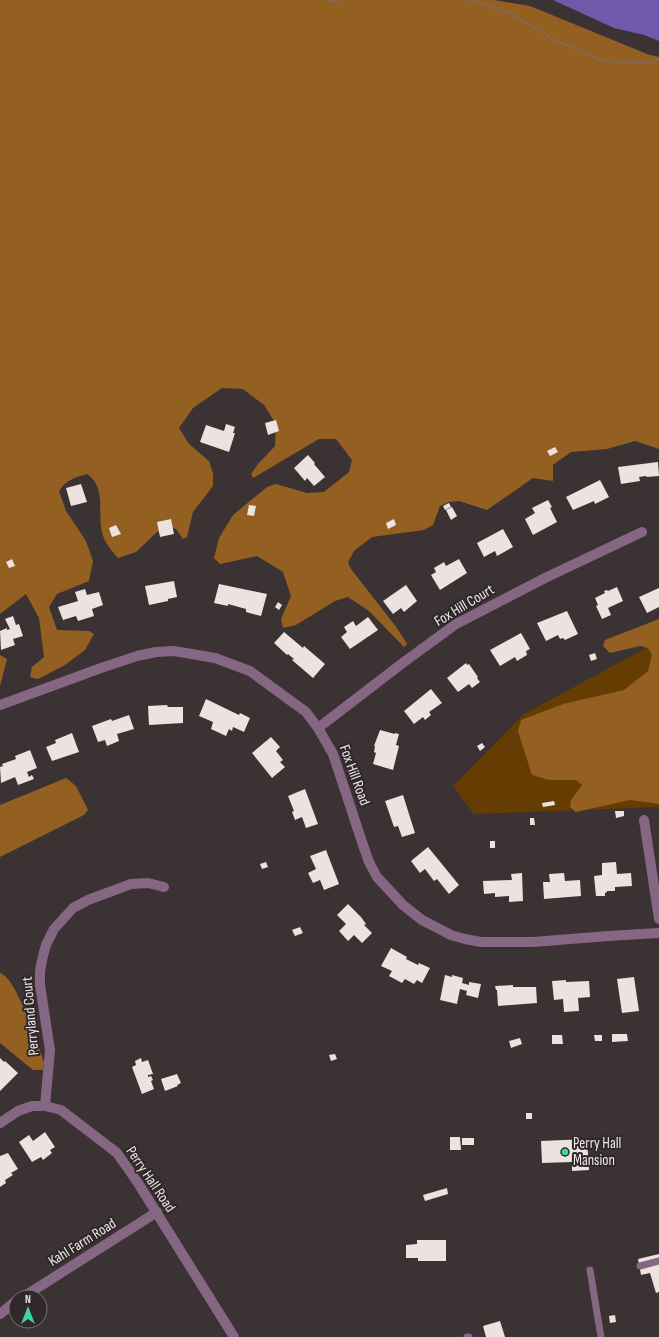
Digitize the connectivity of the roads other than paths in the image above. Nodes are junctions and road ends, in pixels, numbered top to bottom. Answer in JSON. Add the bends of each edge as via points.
{"nodes":[{"id":1,"x":642,"y":532,"type":"dead end"},
{"id":2,"x":0,"y":705,"type":"edge"},
{"id":3,"x":318,"y":728,"type":"junction"},
{"id":4,"x":644,"y":820,"type":"dead end"},
{"id":5,"x":164,"y":887,"type":"dead end"},
{"id":6,"x":659,"y":919,"type":"edge"},
{"id":7,"x":659,"y":934,"type":"edge"},
{"id":8,"x":45,"y":1106,"type":"junction"},
{"id":9,"x":0,"y":1123,"type":"edge"},
{"id":10,"x":157,"y":1212,"type":"junction"},
{"id":11,"x":659,"y":1262,"type":"edge"},
{"id":12,"x":640,"y":1266,"type":"dead end"},
{"id":13,"x":590,"y":1270,"type":"dead end"},
{"id":14,"x":36,"y":1289,"type":"edge"},
{"id":15,"x":234,"y":1337,"type":"edge"},
{"id":16,"x":601,"y":1337,"type":"edge"}],
"edges":[{"from":1,"to":3,"type":"street","name":"Fox Hill Court","via":[[456,624]]},
{"from":2,"to":3,"type":"street","name":"Fox Hill Road","via":[[94,670],[156,652],[174,651],[215,658],[250,671],[306,712]]},
{"from":3,"to":7,"type":"street","name":"Fox Hill Road","via":[[334,754],[363,845],[377,877],[403,905],[422,920],[450,935],[481,942],[533,942]]},
{"from":4,"to":6,"type":"street"},
{"from":5,"to":8,"type":"street","name":"Perryland Court","via":[[148,883],[131,884],[95,897],[73,908],[54,929],[46,945],[40,971],[50,1050]]},
{"from":8,"to":9,"type":"street","name":"Perry Hall Road","via":[[32,1106],[18,1111]]},
{"from":8,"to":10,"type":"street","name":"Perry Hall Road","via":[[61,1110],[117,1153]]},
{"from":10,"to":14,"type":"street","name":"Kahl Farm Road"},
{"from":10,"to":15,"type":"street","name":"Perry Hall Road"},
{"from":11,"to":12,"type":"lane"},
{"from":13,"to":16,"type":"lane"}]}
